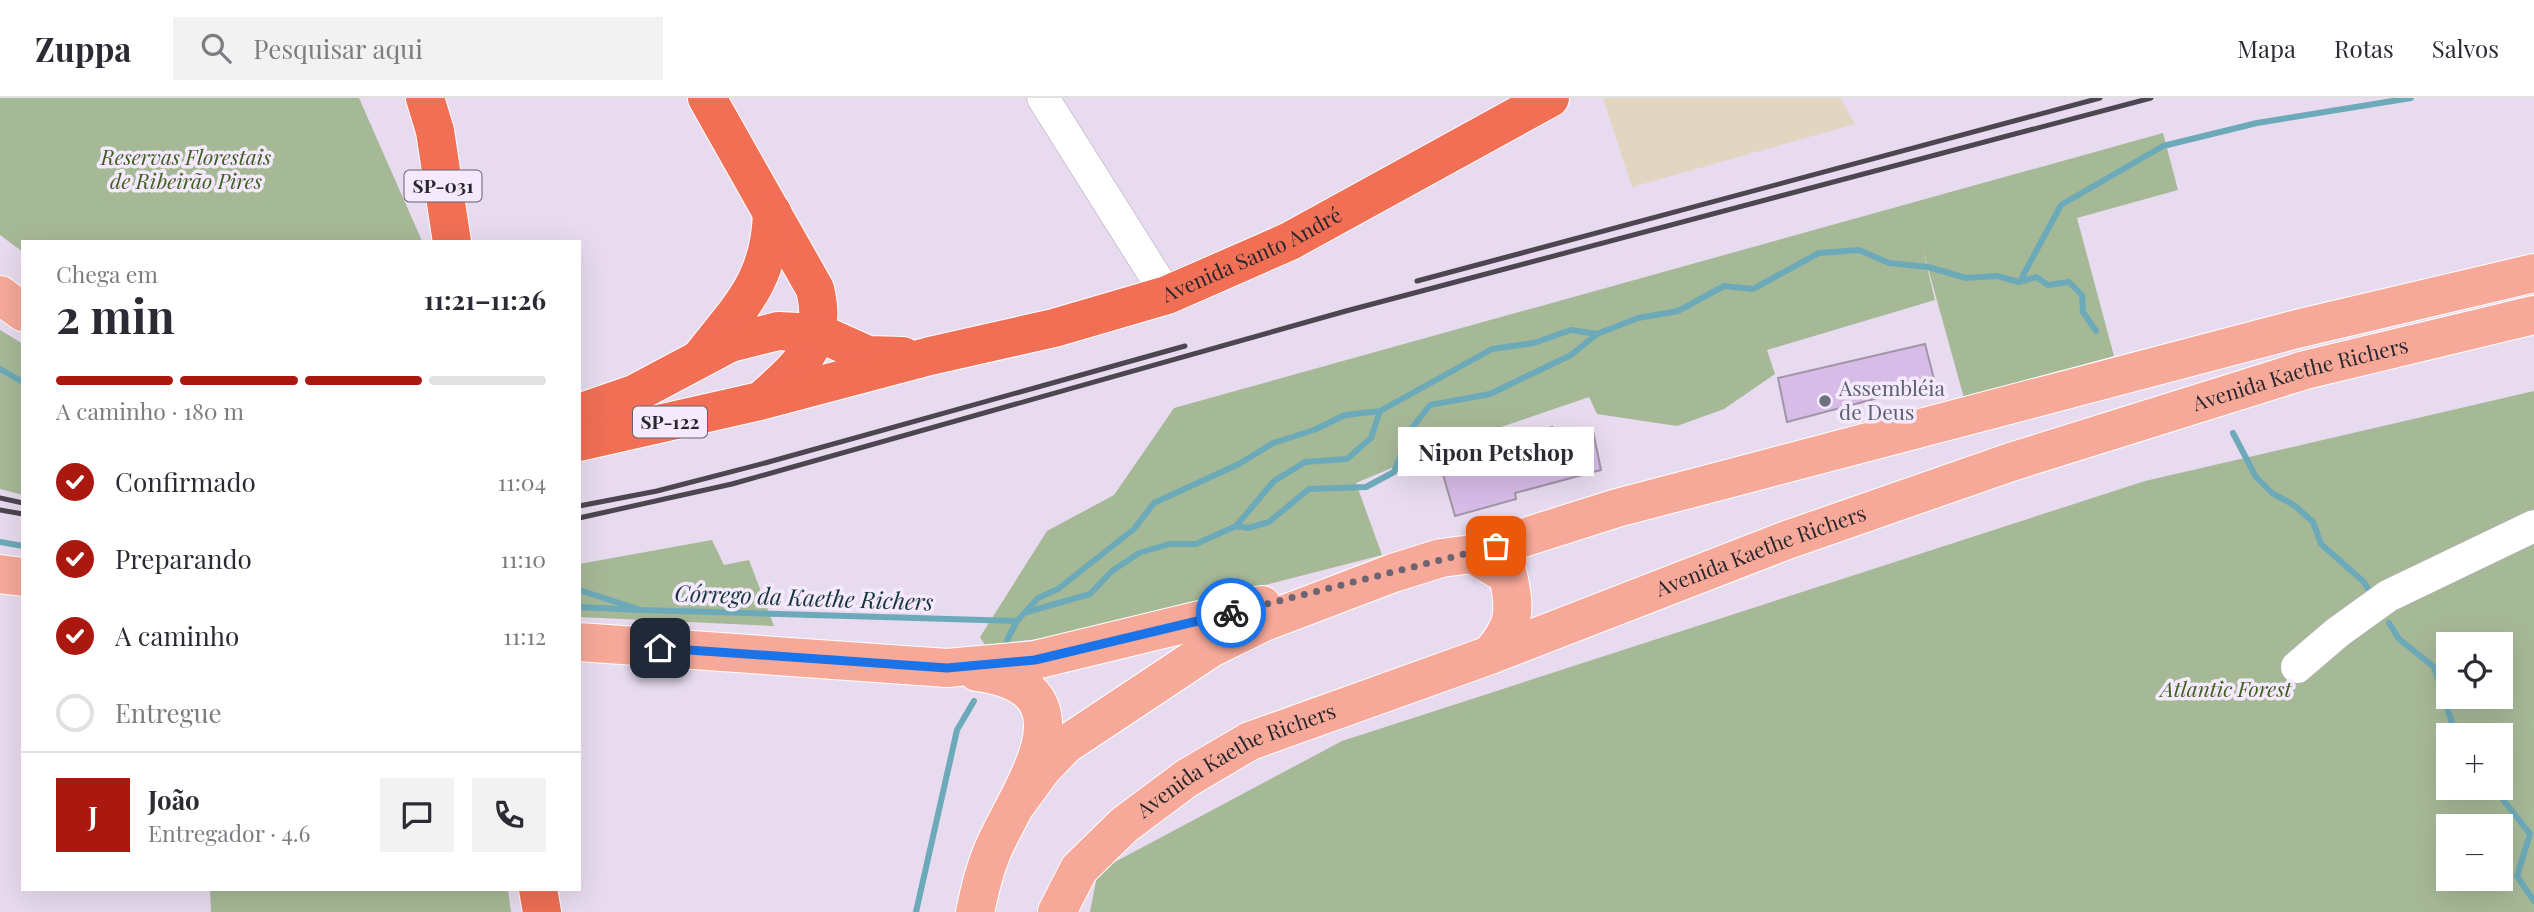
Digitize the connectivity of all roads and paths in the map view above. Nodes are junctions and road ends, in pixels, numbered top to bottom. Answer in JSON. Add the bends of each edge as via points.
{"nodes":[{"id":1,"x":707,"y":98,"type":"edge"},
{"id":2,"x":1043,"y":98,"type":"edge"},
{"id":3,"x":1550,"y":98,"type":"edge"},
{"id":4,"x":432,"y":109,"type":"edge"},
{"id":5,"x":772,"y":212,"type":"junction"},
{"id":6,"x":452,"y":240,"type":"edge"},
{"id":7,"x":2534,"y":273,"type":"edge"},
{"id":8,"x":0,"y":274,"type":"edge"},
{"id":9,"x":21,"y":286,"type":"edge"},
{"id":10,"x":0,"y":295,"type":"edge"},
{"id":11,"x":1167,"y":295,"type":"junction"},
{"id":12,"x":21,"y":311,"type":"edge"},
{"id":13,"x":2534,"y":315,"type":"edge"},
{"id":14,"x":819,"y":333,"type":"junction"},
{"id":15,"x":752,"y":337,"type":"junction"},
{"id":16,"x":930,"y":356,"type":"junction"},
{"id":17,"x":698,"y":360,"type":"junction"},
{"id":18,"x":760,"y":401,"type":"junction"},
{"id":19,"x":581,"y":412,"type":"edge"},
{"id":20,"x":581,"y":442,"type":"edge"},
{"id":21,"x":2534,"y":526,"type":"edge"},
{"id":22,"x":1472,"y":554,"type":"junction"},
{"id":23,"x":1393,"y":573,"type":"junction"},
{"id":24,"x":0,"y":574,"type":"edge"},
{"id":25,"x":21,"y":577,"type":"edge"},
{"id":26,"x":581,"y":642,"type":"edge"},
{"id":27,"x":1490,"y":655,"type":"junction"},
{"id":28,"x":2297,"y":667,"type":"dead end"},
{"id":29,"x":947,"y":668,"type":"junction"},
{"id":30,"x":1018,"y":802,"type":"junction"},
{"id":31,"x":538,"y":891,"type":"edge"},
{"id":32,"x":542,"y":912,"type":"edge"},
{"id":33,"x":975,"y":912,"type":"edge"},
{"id":34,"x":1057,"y":912,"type":"edge"}],
"edges":[{"from":1,"to":5,"type":"highway"},
{"from":2,"to":11,"type":"street"},
{"from":3,"to":11,"type":"highway","name":"Avenida Santo André","via":[[1290,241]]},
{"from":4,"to":6,"type":"highway","number":"SP-031"},
{"from":5,"to":14,"type":"highway","via":[[815,289]]},
{"from":5,"to":17,"type":"highway","via":[[763,271]]},
{"from":7,"to":22,"type":"main road","name":"Avenida Kaethe Richers","via":[[2301,328],[1644,501]]},
{"from":8,"to":9,"type":"main road"},
{"from":10,"to":12,"type":"main road"},
{"from":11,"to":16,"type":"highway","name":"Avenida Santo André","via":[[1054,328]]},
{"from":13,"to":27,"type":"main road","name":"Avenida Kaethe Richers","via":[[2305,370],[2011,462],[1787,540]]},
{"from":14,"to":15,"type":"highway","number":"SP-122","via":[[778,331]]},
{"from":14,"to":16,"type":"highway","name":"Avenida Santo André","via":[[868,355]]},
{"from":14,"to":18,"type":"highway","via":[[788,376]]},
{"from":15,"to":17,"type":"highway","number":"SP-122"},
{"from":15,"to":18,"type":"highway","via":[[768,343],[777,366]]},
{"from":16,"to":18,"type":"highway","name":"Avenida Santo André"},
{"from":17,"to":19,"type":"highway","number":"SP-122","via":[[634,394]]},
{"from":18,"to":20,"type":"highway","number":"SP-122"},
{"from":21,"to":28,"type":"street","via":[[2388,596]]},
{"from":22,"to":23,"type":"main road","name":"Avenida Kaethe Richers"},
{"from":22,"to":27,"type":"main road","via":[[1508,575],[1512,594],[1511,630]]},
{"from":23,"to":29,"type":"main road","name":"Avenida Kaethe Richers","via":[[1035,660]]},
{"from":23,"to":30,"type":"main road","name":"Avenida Kaethe Richers","via":[[1264,622],[1211,648],[1065,745]]},
{"from":24,"to":25,"type":"main road"},
{"from":26,"to":29,"type":"main road","name":"Avenida Kaethe Richers"},
{"from":27,"to":34,"type":"main road","name":"Avenida Kaethe Richers","via":[[1250,741],[1187,778],[1124,825],[1079,869]]},
{"from":29,"to":30,"type":"main road","via":[[1012,679],[1038,701],[1045,734]]},
{"from":30,"to":33,"type":"main road","via":[[995,846]]},
{"from":31,"to":32,"type":"highway"}]}
